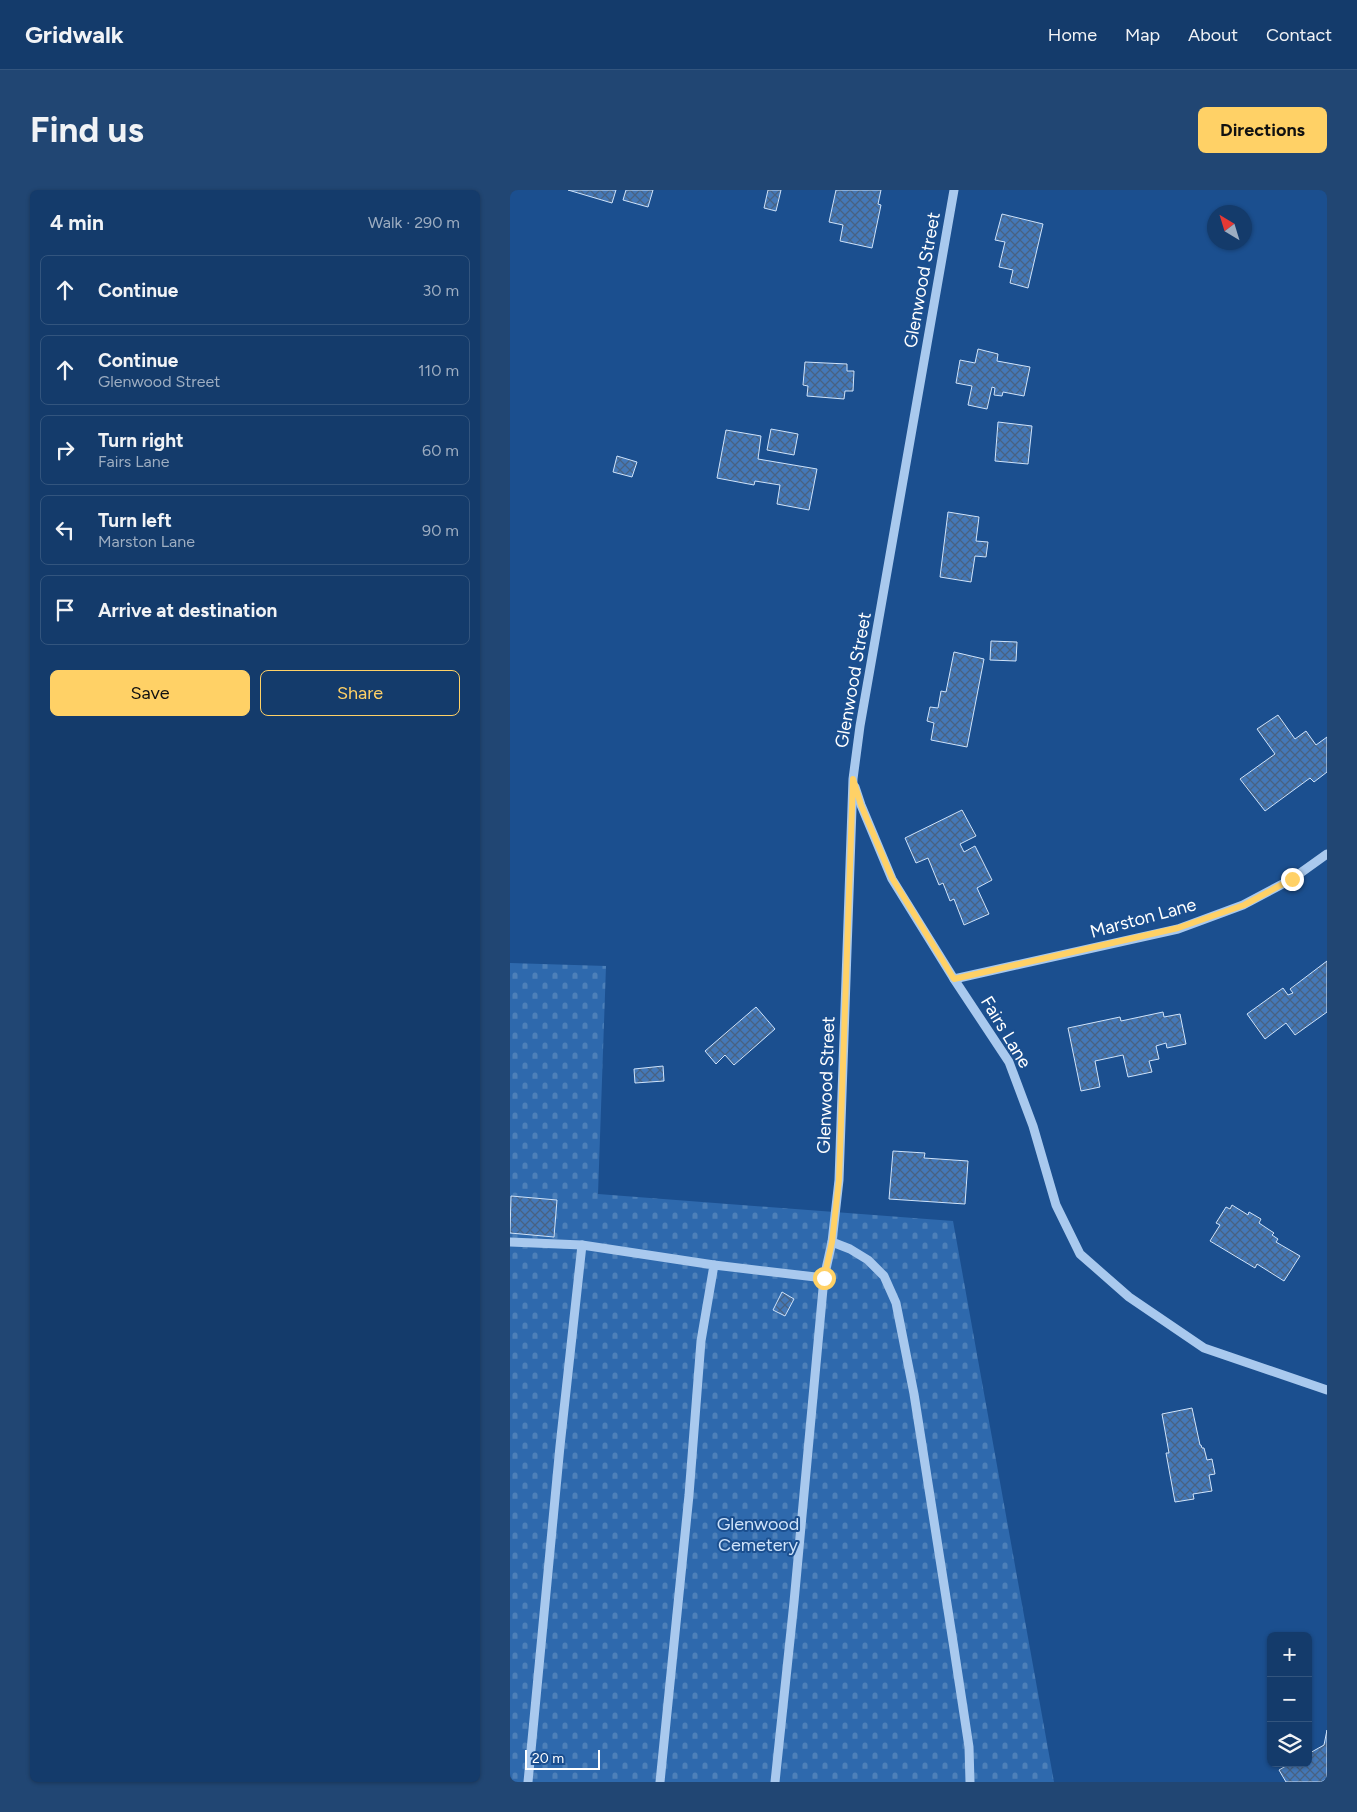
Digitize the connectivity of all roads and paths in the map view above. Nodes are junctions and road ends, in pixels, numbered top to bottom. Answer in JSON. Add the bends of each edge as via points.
{"nodes":[{"id":1,"x":954,"y":190,"type":"edge"},
{"id":2,"x":853,"y":779,"type":"junction"},
{"id":3,"x":1327,"y":854,"type":"edge"},
{"id":4,"x":954,"y":979,"type":"junction"},
{"id":5,"x":510,"y":1242,"type":"edge"},
{"id":6,"x":832,"y":1242,"type":"junction"},
{"id":7,"x":582,"y":1244,"type":"junction"},
{"id":8,"x":714,"y":1265,"type":"junction"},
{"id":9,"x":824,"y":1278,"type":"junction"},
{"id":10,"x":1327,"y":1390,"type":"edge"},
{"id":11,"x":528,"y":1782,"type":"edge"},
{"id":12,"x":660,"y":1782,"type":"edge"},
{"id":13,"x":775,"y":1782,"type":"edge"},
{"id":14,"x":970,"y":1782,"type":"edge"}],
"edges":[{"from":1,"to":2,"type":"street","name":"Glenwood Street"},
{"from":2,"to":4,"type":"street","name":"Fairs Lane","via":[[892,878]]},
{"from":2,"to":6,"type":"street","name":"Glenwood Street","via":[[839,1180]]},
{"from":3,"to":4,"type":"street","name":"Marston Lane","via":[[1292,879],[1244,905],[1178,928]]},
{"from":4,"to":10,"type":"street","name":"Fairs Lane","via":[[1009,1062],[1033,1126],[1056,1205],[1080,1254],[1136,1302],[1204,1348]]},
{"from":5,"to":7,"type":"street"},
{"from":6,"to":9,"type":"street","name":"Glenwood Street"},
{"from":6,"to":14,"type":"street","via":[[868,1260],[884,1276],[896,1303],[914,1394],[962,1699]]},
{"from":7,"to":8,"type":"street"},
{"from":7,"to":11,"type":"street"},
{"from":8,"to":9,"type":"street"},
{"from":8,"to":12,"type":"street","via":[[701,1341]]},
{"from":9,"to":13,"type":"street","name":"Glenwood Street"}]}
